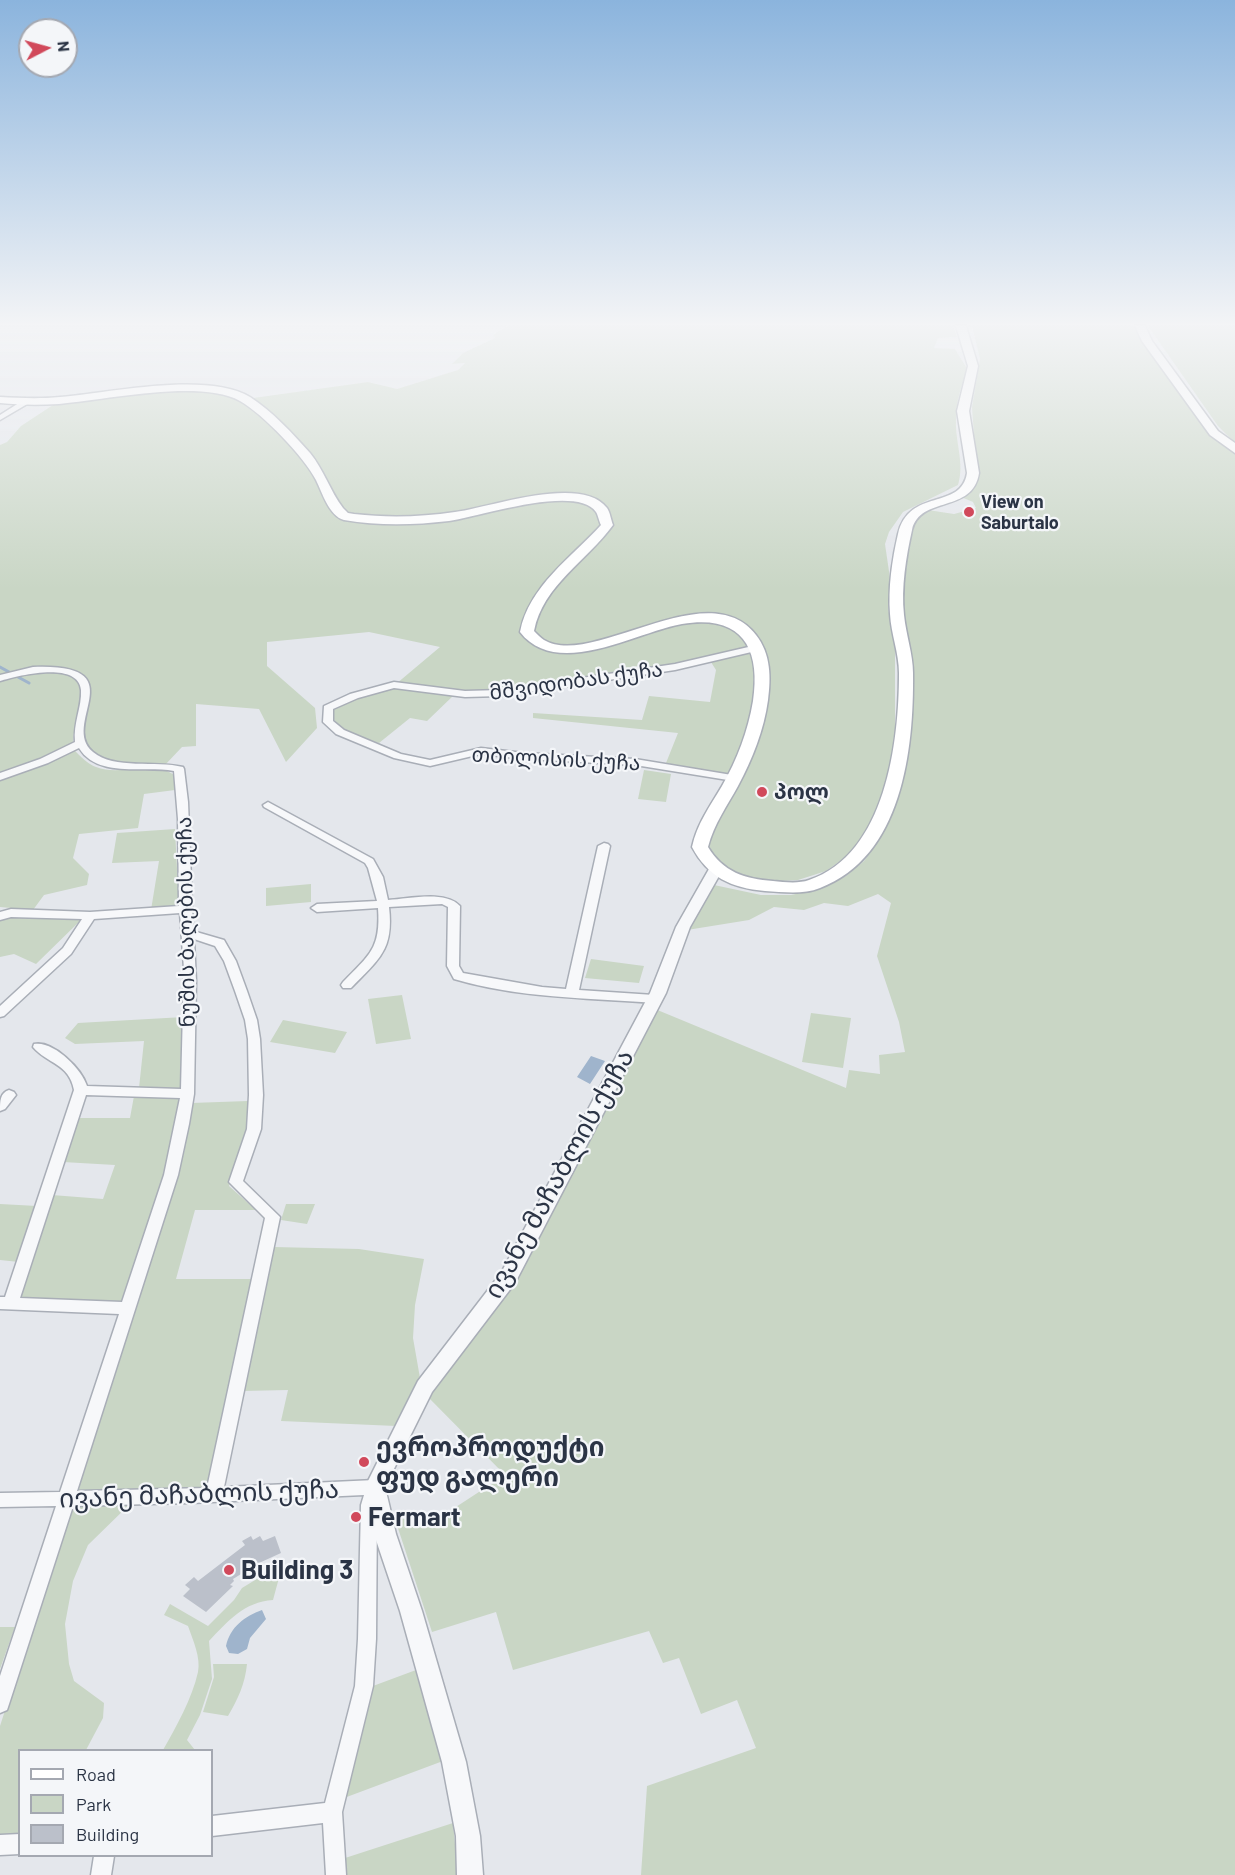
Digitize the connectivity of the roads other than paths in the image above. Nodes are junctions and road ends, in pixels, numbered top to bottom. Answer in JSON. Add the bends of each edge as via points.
{"nodes":[{"id":1,"x":262,"y":414,"type":"edge"},
{"id":2,"x":964,"y":414,"type":"edge"},
{"id":3,"x":1200,"y":414,"type":"edge"},
{"id":4,"x":1235,"y":449,"type":"edge"},
{"id":5,"x":757,"y":648,"type":"junction"},
{"id":6,"x":0,"y":678,"type":"edge"},
{"id":7,"x":394,"y":685,"type":"joint"},
{"id":8,"x":80,"y":744,"type":"junction"},
{"id":9,"x":0,"y":777,"type":"edge"},
{"id":10,"x":734,"y":778,"type":"junction"},
{"id":11,"x":268,"y":806,"type":"dead end"},
{"id":12,"x":604,"y":846,"type":"dead end"},
{"id":13,"x":716,"y":869,"type":"junction"},
{"id":14,"x":383,"y":904,"type":"junction"},
{"id":15,"x":317,"y":908,"type":"dead end"},
{"id":16,"x":186,"y":909,"type":"junction"},
{"id":17,"x":0,"y":916,"type":"edge"},
{"id":18,"x":90,"y":916,"type":"junction"},
{"id":19,"x":189,"y":934,"type":"junction"},
{"id":20,"x":346,"y":985,"type":"dead end"},
{"id":21,"x":572,"y":993,"type":"junction"},
{"id":22,"x":654,"y":999,"type":"junction"},
{"id":23,"x":0,"y":1013,"type":"edge"},
{"id":24,"x":39,"y":1047,"type":"dead end"},
{"id":25,"x":81,"y":1090,"type":"junction"},
{"id":26,"x":187,"y":1094,"type":"junction"},
{"id":27,"x":5,"y":1303,"type":"edge"},
{"id":28,"x":126,"y":1308,"type":"junction"},
{"id":29,"x":375,"y":1487,"type":"junction"},
{"id":30,"x":214,"y":1495,"type":"junction"},
{"id":31,"x":68,"y":1498,"type":"junction"},
{"id":32,"x":0,"y":1500,"type":"edge"},
{"id":33,"x":0,"y":1704,"type":"edge"},
{"id":34,"x":332,"y":1812,"type":"junction"},
{"id":35,"x":213,"y":1826,"type":"edge"},
{"id":36,"x":18,"y":1844,"type":"edge"},
{"id":37,"x":0,"y":1845,"type":"edge"},
{"id":38,"x":104,"y":1857,"type":"edge"},
{"id":39,"x":101,"y":1875,"type":"edge"},
{"id":40,"x":336,"y":1875,"type":"edge"},
{"id":41,"x":470,"y":1875,"type":"edge"}],
"edges":[{"from":1,"to":5,"type":"main road","via":[[303,452],[344,516],[423,520],[463,515],[537,497],[582,500],[603,510],[607,525],[556,579],[531,614],[527,632],[542,646],[600,644],[663,624],[701,619],[744,627]]},
{"from":2,"to":13,"type":"main road","via":[[975,475],[969,487],[913,514],[906,526],[897,617],[906,673],[889,800],[879,824],[850,864],[835,876],[811,885],[765,886],[743,882]]},
{"from":3,"to":4,"type":"main road","via":[[1214,433]]},
{"from":5,"to":7,"type":"street","name":"მშვიდობას ქუჩა","via":[[684,666],[491,694]]},
{"from":5,"to":10,"type":"main road","via":[[763,690],[749,743]]},
{"from":6,"to":8,"type":"street","via":[[26,670],[76,674],[84,682],[87,694],[77,735]]},
{"from":7,"to":10,"type":"street","name":"თბილისის ქუჩა","via":[[336,703],[328,708],[328,722],[340,732],[398,756],[430,763],[481,751],[619,760]]},
{"from":8,"to":9,"type":"street"},
{"from":8,"to":16,"type":"street","name":"ნუშის ბაღების ქუჩა","via":[[98,762],[165,765],[179,770]]},
{"from":10,"to":13,"type":"main road","via":[[702,835],[700,847]]},
{"from":11,"to":14,"type":"street","via":[[369,861],[378,875]]},
{"from":12,"to":21,"type":"street"},
{"from":13,"to":22,"type":"street","name":"ივანე მაჩაბლის ქუჩა","via":[[683,927]]},
{"from":14,"to":15,"type":"street"},
{"from":14,"to":20,"type":"street","via":[[384,934],[380,948]]},
{"from":14,"to":21,"type":"street","via":[[449,901],[454,906],[453,966],[458,976]]},
{"from":16,"to":18,"type":"street"},
{"from":16,"to":19,"type":"street","name":"ნუშის ბაღების ქუჩა"},
{"from":17,"to":18,"type":"street"},
{"from":18,"to":23,"type":"street","via":[[67,951]]},
{"from":19,"to":26,"type":"street","name":"ნუშის ბაღების ქუჩა"},
{"from":19,"to":30,"type":"street","via":[[220,943],[251,1020],[256,1085],[254,1129],[236,1182],[273,1217]]},
{"from":21,"to":22,"type":"street"},
{"from":22,"to":29,"type":"street","name":"ივანე მაჩაბლის ქუჩა","via":[[508,1278],[425,1388]]},
{"from":24,"to":25,"type":"street","via":[[72,1069],[80,1078]]},
{"from":25,"to":26,"type":"street"},
{"from":25,"to":27,"type":"street"},
{"from":26,"to":28,"type":"street","name":"ნუშის ბაღების ქუჩა","via":[[171,1175]]},
{"from":27,"to":28,"type":"street"},
{"from":28,"to":31,"type":"street","name":"ნუშის ბაღების ქუჩა"},
{"from":29,"to":30,"type":"street","name":"ივანე მაჩაბლის ქუჩა"},
{"from":29,"to":34,"type":"street","via":[[369,1505],[364,1686]]},
{"from":29,"to":41,"type":"street","via":[[385,1534],[454,1762],[468,1836]]},
{"from":30,"to":31,"type":"street","name":"ივანე მაჩაბლის ქუჩა"},
{"from":31,"to":32,"type":"street","name":"ივანე მაჩაბლის ქუჩა"},
{"from":31,"to":33,"type":"street","name":"ნუშის ბაღების ქუჩა"},
{"from":34,"to":35,"type":"street"},
{"from":34,"to":40,"type":"street"},
{"from":36,"to":37,"type":"street"},
{"from":38,"to":39,"type":"street"}]}
